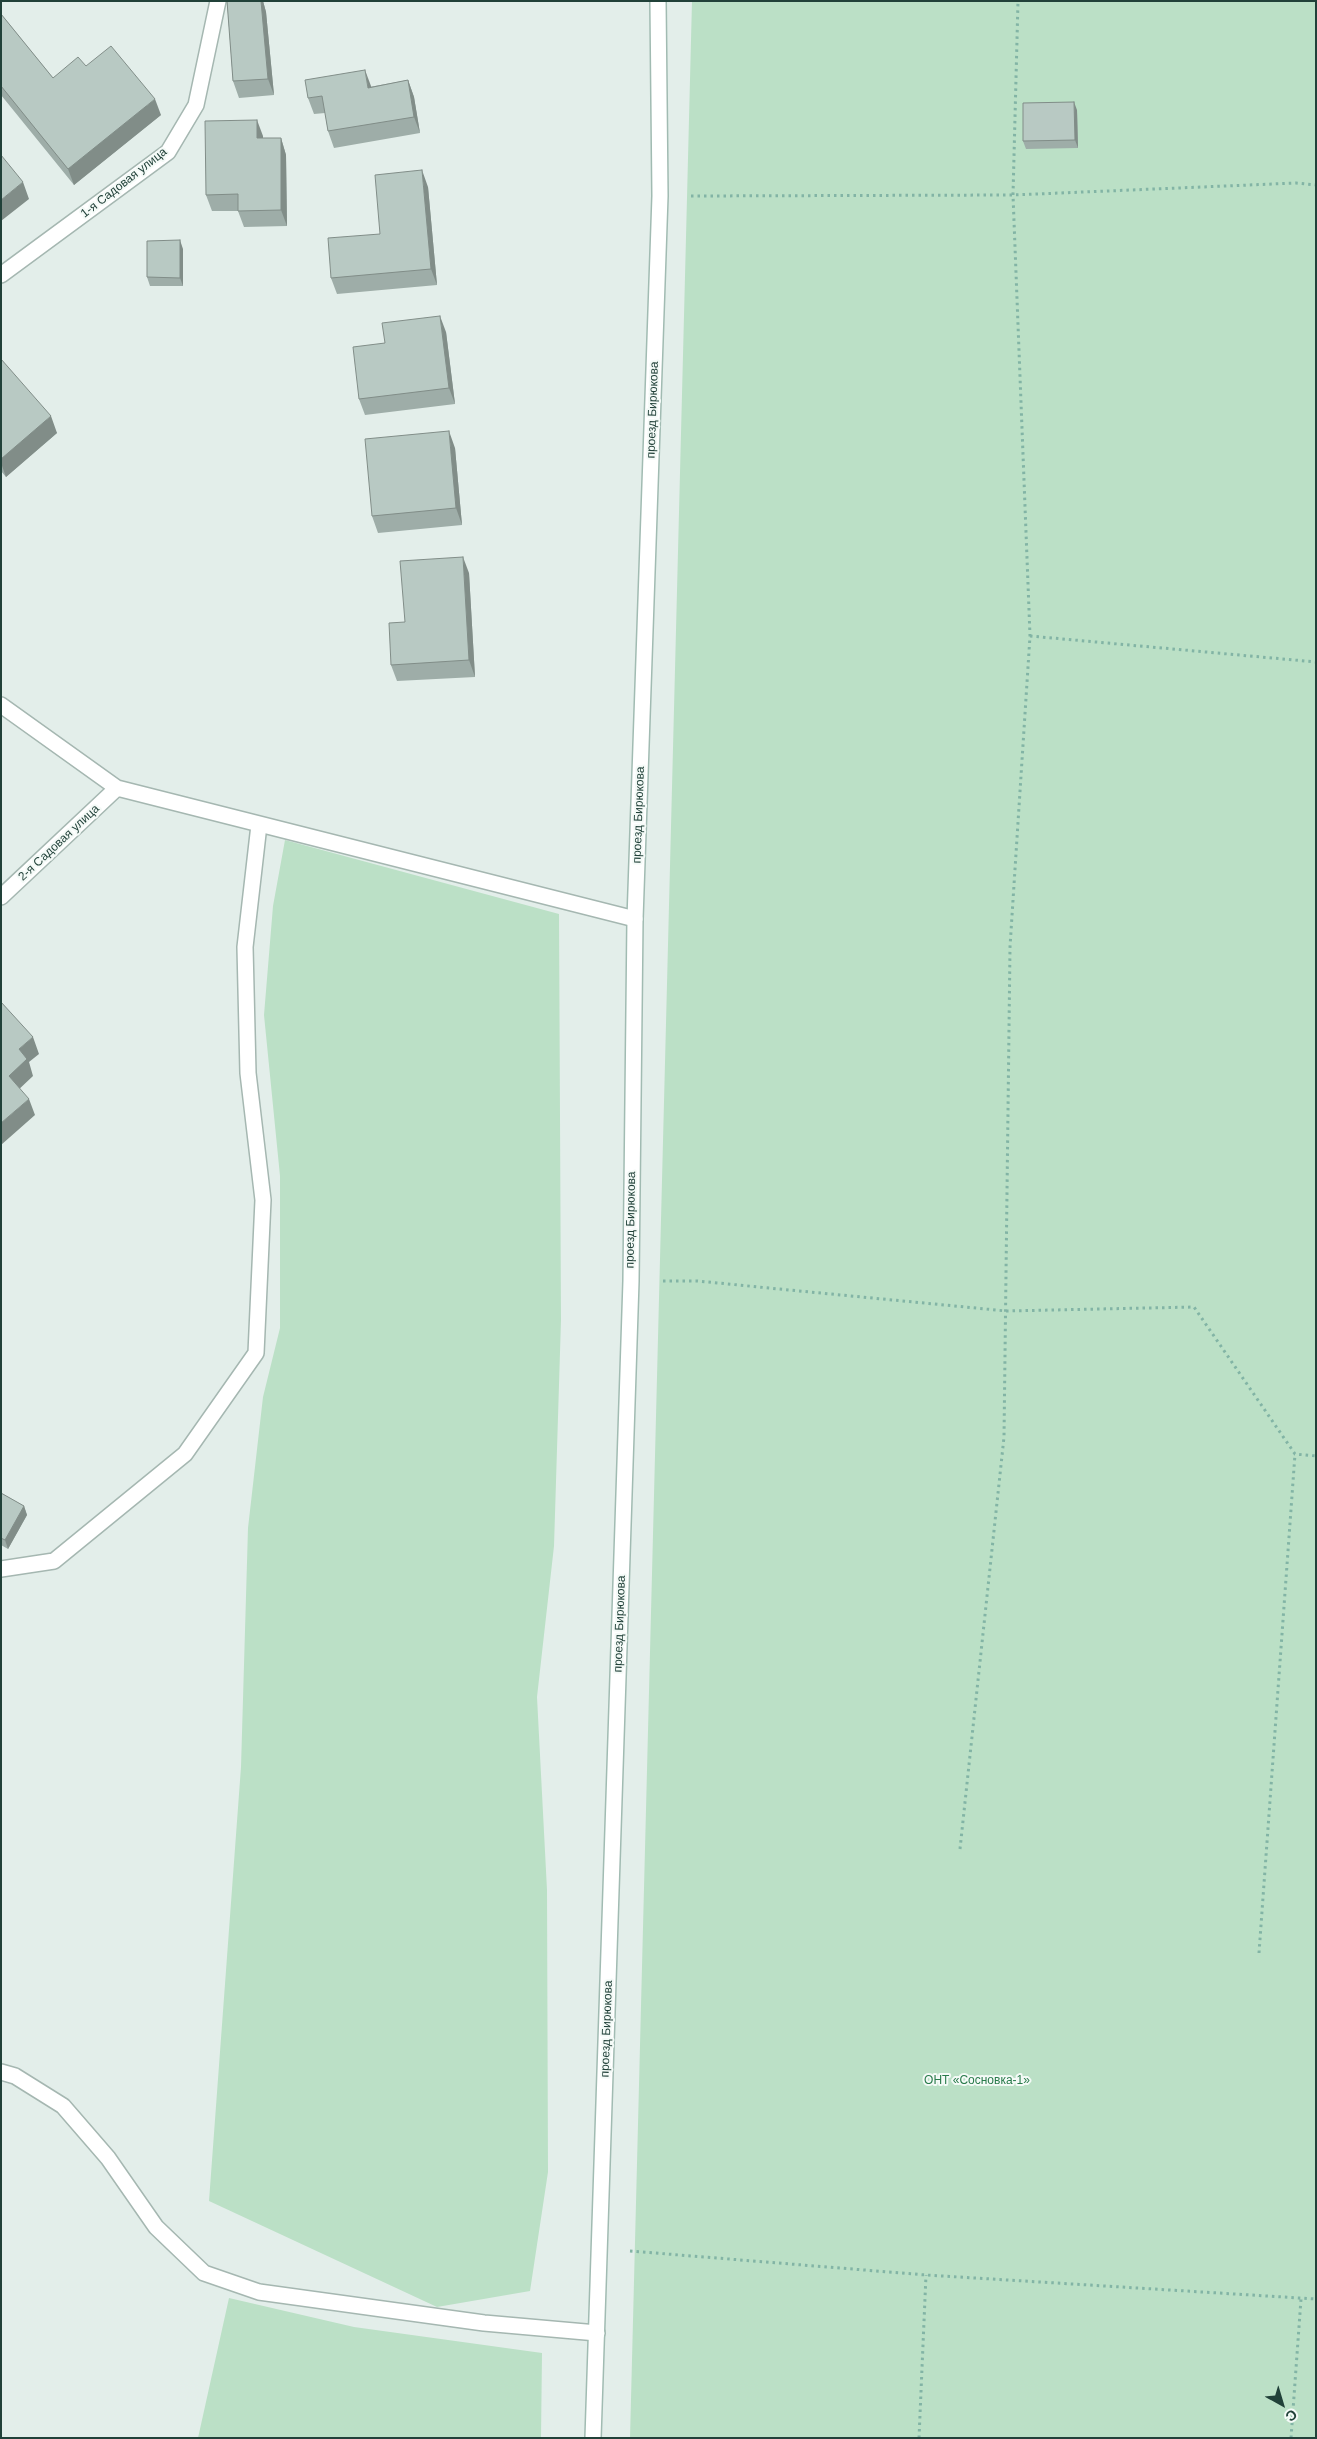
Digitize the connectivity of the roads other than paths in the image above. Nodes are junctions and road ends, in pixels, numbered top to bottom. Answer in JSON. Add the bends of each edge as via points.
{"nodes":[{"id":1,"x":218,"y":1,"type":"edge"},
{"id":2,"x":658,"y":1,"type":"edge"},
{"id":3,"x":1,"y":275,"type":"edge"},
{"id":4,"x":1,"y":705,"type":"edge"},
{"id":5,"x":117,"y":788,"type":"junction"},
{"id":6,"x":259,"y":825,"type":"junction"},
{"id":7,"x":1,"y":897,"type":"edge"},
{"id":8,"x":635,"y":919,"type":"junction"},
{"id":9,"x":1,"y":1569,"type":"edge"},
{"id":10,"x":1,"y":2072,"type":"edge"},
{"id":11,"x":597,"y":2333,"type":"junction"},
{"id":12,"x":593,"y":2438,"type":"edge"}],
"edges":[{"from":1,"to":3,"type":"street","name":"1-я Садовая улица","via":[[196,105],[168,152]]},
{"from":2,"to":8,"type":"street","name":"проезд Бирюкова","via":[[660,196]]},
{"from":4,"to":5,"type":"street"},
{"from":5,"to":6,"type":"street"},
{"from":5,"to":7,"type":"street","name":"2-я Садовая улица"},
{"from":6,"to":8,"type":"street"},
{"from":6,"to":9,"type":"street","via":[[246,947],[248,1073],[263,1200],[256,1353],[185,1454],[54,1561]]},
{"from":8,"to":11,"type":"street","name":"проезд Бирюкова","via":[[631,1281]]},
{"from":10,"to":11,"type":"street","via":[[15,2076],[63,2106],[108,2158],[156,2227],[204,2273],[259,2292],[484,2323]]},
{"from":11,"to":12,"type":"street","name":"проезд Бирюкова"}]}
